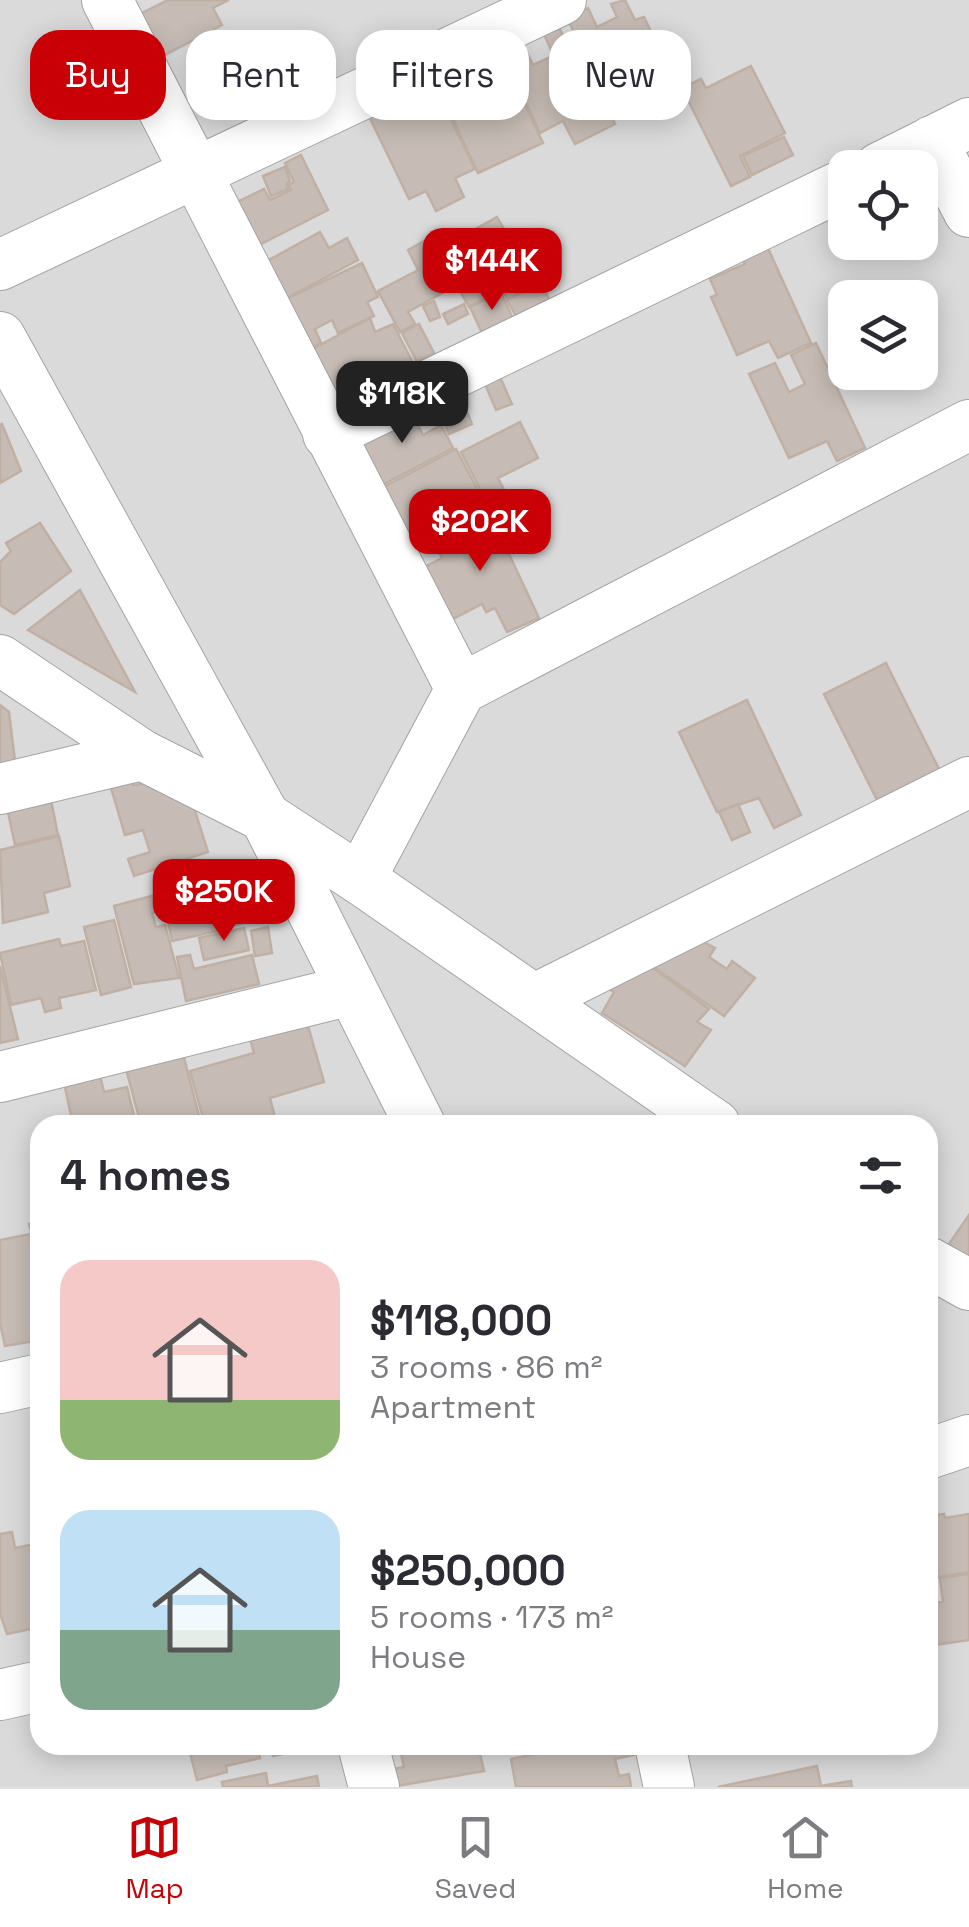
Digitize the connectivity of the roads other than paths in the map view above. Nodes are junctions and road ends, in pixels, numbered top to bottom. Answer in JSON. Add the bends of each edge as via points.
{"nodes":[{"id":1,"x":107,"y":0,"type":"edge"},
{"id":2,"x":561,"y":0,"type":"edge"},
{"id":3,"x":951,"y":132,"type":"edge"},
{"id":4,"x":915,"y":150,"type":"edge"},
{"id":5,"x":195,"y":175,"type":"junction"},
{"id":6,"x":828,"y":192,"type":"edge"},
{"id":7,"x":969,"y":212,"type":"edge"},
{"id":8,"x":0,"y":266,"type":"edge"},
{"id":9,"x":0,"y":337,"type":"edge"},
{"id":10,"x":969,"y":425,"type":"edge"},
{"id":11,"x":328,"y":434,"type":"junction"},
{"id":12,"x":0,"y":660,"type":"edge"},
{"id":13,"x":461,"y":689,"type":"junction"},
{"id":14,"x":142,"y":755,"type":"junction"},
{"id":15,"x":969,"y":782,"type":"edge"},
{"id":16,"x":0,"y":789,"type":"edge"},
{"id":17,"x":265,"y":817,"type":"junction"},
{"id":18,"x":360,"y":878,"type":"junction"},
{"id":19,"x":351,"y":990,"type":"junction"},
{"id":20,"x":537,"y":998,"type":"junction"},
{"id":21,"x":0,"y":1077,"type":"edge"},
{"id":22,"x":415,"y":1115,"type":"edge"},
{"id":23,"x":701,"y":1115,"type":"edge"},
{"id":24,"x":938,"y":1268,"type":"edge"},
{"id":25,"x":969,"y":1285,"type":"edge"},
{"id":26,"x":30,"y":1381,"type":"edge"},
{"id":27,"x":0,"y":1388,"type":"edge"},
{"id":28,"x":969,"y":1440,"type":"edge"},
{"id":29,"x":938,"y":1451,"type":"edge"},
{"id":30,"x":30,"y":1688,"type":"edge"},
{"id":31,"x":0,"y":1695,"type":"edge"},
{"id":32,"x":366,"y":1755,"type":"edge"},
{"id":33,"x":662,"y":1755,"type":"edge"},
{"id":34,"x":374,"y":1787,"type":"edge"},
{"id":35,"x":669,"y":1787,"type":"edge"}],
"edges":[{"from":1,"to":5,"type":"street"},
{"from":2,"to":5,"type":"street"},
{"from":3,"to":4,"type":"street"},
{"from":3,"to":7,"type":"street"},
{"from":5,"to":8,"type":"street"},
{"from":5,"to":11,"type":"street"},
{"from":6,"to":11,"type":"street"},
{"from":9,"to":17,"type":"street"},
{"from":10,"to":13,"type":"street"},
{"from":11,"to":13,"type":"street"},
{"from":12,"to":14,"type":"street"},
{"from":13,"to":18,"type":"street"},
{"from":14,"to":16,"type":"street"},
{"from":14,"to":17,"type":"street"},
{"from":15,"to":20,"type":"street"},
{"from":17,"to":18,"type":"street"},
{"from":17,"to":19,"type":"street"},
{"from":18,"to":20,"type":"street"},
{"from":19,"to":21,"type":"street"},
{"from":19,"to":22,"type":"street"},
{"from":20,"to":23,"type":"street"},
{"from":24,"to":25,"type":"street"},
{"from":26,"to":27,"type":"street"},
{"from":28,"to":29,"type":"street"},
{"from":30,"to":31,"type":"street"},
{"from":32,"to":34,"type":"street"},
{"from":33,"to":35,"type":"street"}]}
